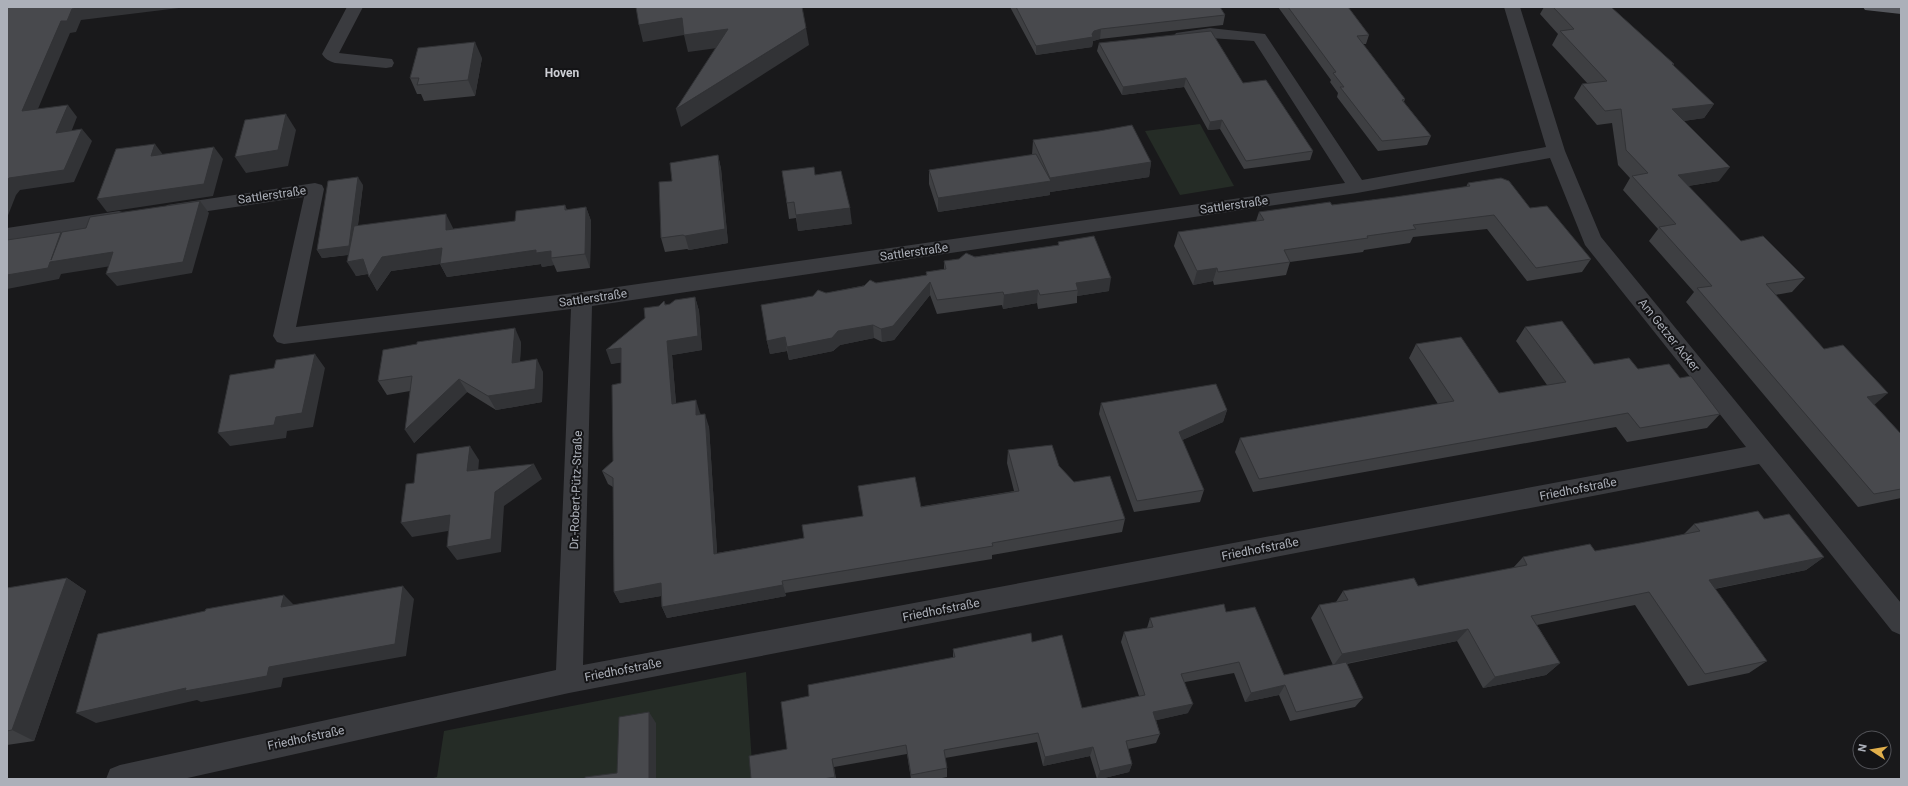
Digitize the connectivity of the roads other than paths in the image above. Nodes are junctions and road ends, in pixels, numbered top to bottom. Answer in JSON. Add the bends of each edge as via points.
{"nodes":[{"id":1,"x":355,"y":7,"type":"edge"},
{"id":2,"x":1512,"y":7,"type":"edge"},
{"id":3,"x":1871,"y":7,"type":"edge"},
{"id":4,"x":1901,"y":10,"type":"edge"},
{"id":5,"x":1163,"y":38,"type":"edge"},
{"id":6,"x":386,"y":63,"type":"dead end"},
{"id":7,"x":1556,"y":151,"type":"junction"},
{"id":8,"x":1357,"y":187,"type":"junction"},
{"id":9,"x":157,"y":213,"type":"edge"},
{"id":10,"x":133,"y":216,"type":"edge"},
{"id":11,"x":7,"y":235,"type":"edge"},
{"id":12,"x":582,"y":300,"type":"junction"},
{"id":13,"x":1765,"y":453,"type":"junction"},
{"id":14,"x":1901,"y":623,"type":"edge"},
{"id":15,"x":569,"y":680,"type":"junction"},
{"id":16,"x":120,"y":779,"type":"edge"}],
"edges":[{"from":1,"to":6,"type":"street","via":[[330,54],[335,58]]},
{"from":2,"to":7,"type":"street","name":"Am Getzer Acker"},
{"from":3,"to":4,"type":"main road"},
{"from":5,"to":8,"type":"street","via":[[1210,33],[1260,37]]},
{"from":7,"to":8,"type":"street","name":"Sattlerstraße"},
{"from":7,"to":13,"type":"street","name":"Am Getzer Acker","via":[[1592,240]]},
{"from":8,"to":12,"type":"street","name":"Sattlerstraße"},
{"from":9,"to":12,"type":"street","name":"Sattlerstraße","via":[[315,189],[284,336]]},
{"from":10,"to":11,"type":"street"},
{"from":12,"to":15,"type":"street","name":"Dr.-Robert-Pütz-Straße"},
{"from":13,"to":14,"type":"street","name":"Am Getzer Acker"},
{"from":13,"to":15,"type":"street","name":"Friedhofstraße"},
{"from":15,"to":16,"type":"street","name":"Friedhofstraße"}]}
